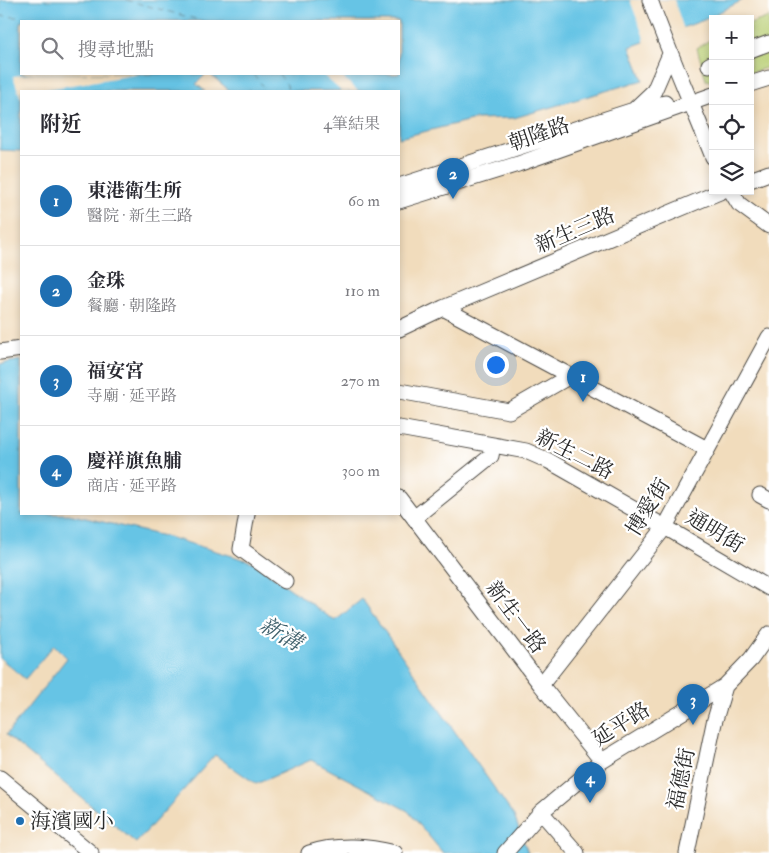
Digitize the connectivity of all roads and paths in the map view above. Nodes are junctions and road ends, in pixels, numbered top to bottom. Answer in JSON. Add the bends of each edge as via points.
{"nodes":[{"id":1,"x":650,"y":0,"type":"edge"},
{"id":2,"x":769,"y":43,"type":"edge"},
{"id":3,"x":754,"y":49,"type":"edge"},
{"id":4,"x":670,"y":54,"type":"junction"},
{"id":5,"x":769,"y":78,"type":"edge"},
{"id":6,"x":754,"y":83,"type":"edge"},
{"id":7,"x":709,"y":96,"type":"edge"},
{"id":8,"x":691,"y":102,"type":"junction"},
{"id":9,"x":634,"y":110,"type":"junction"},
{"id":10,"x":710,"y":150,"type":"edge"},
{"id":11,"x":769,"y":173,"type":"edge"},
{"id":12,"x":754,"y":179,"type":"edge"},
{"id":13,"x":400,"y":186,"type":"edge"},
{"id":14,"x":712,"y":195,"type":"edge"},
{"id":15,"x":733,"y":195,"type":"edge"},
{"id":16,"x":400,"y":201,"type":"edge"},
{"id":17,"x":769,"y":226,"type":"edge"},
{"id":18,"x":443,"y":308,"type":"junction"},
{"id":19,"x":400,"y":329,"type":"edge"},
{"id":20,"x":769,"y":337,"type":"edge"},
{"id":21,"x":20,"y":349,"type":"edge"},
{"id":22,"x":0,"y":352,"type":"edge"},
{"id":23,"x":570,"y":376,"type":"junction"},
{"id":24,"x":400,"y":391,"type":"edge"},
{"id":25,"x":400,"y":428,"type":"edge"},
{"id":26,"x":493,"y":445,"type":"junction"},
{"id":27,"x":707,"y":449,"type":"junction"},
{"id":28,"x":400,"y":499,"type":"edge"},
{"id":29,"x":247,"y":515,"type":"edge"},
{"id":30,"x":414,"y":518,"type":"junction"},
{"id":31,"x":665,"y":526,"type":"junction"},
{"id":32,"x":285,"y":581,"type":"dead end"},
{"id":33,"x":769,"y":588,"type":"edge"},
{"id":34,"x":769,"y":634,"type":"edge"},
{"id":35,"x":541,"y":685,"type":"junction"},
{"id":36,"x":725,"y":686,"type":"junction"},
{"id":37,"x":602,"y":761,"type":"junction"},
{"id":38,"x":0,"y":778,"type":"edge"},
{"id":39,"x":541,"y":812,"type":"junction"},
{"id":40,"x":91,"y":853,"type":"edge"},
{"id":41,"x":309,"y":853,"type":"edge"},
{"id":42,"x":395,"y":853,"type":"edge"},
{"id":43,"x":505,"y":853,"type":"edge"},
{"id":44,"x":577,"y":853,"type":"edge"},
{"id":45,"x":687,"y":853,"type":"edge"}],
"edges":[{"from":1,"to":4,"type":"street"},
{"from":2,"to":3,"type":"street"},
{"from":4,"to":8,"type":"street"},
{"from":4,"to":9,"type":"street","via":[[654,91]]},
{"from":5,"to":6,"type":"street"},
{"from":7,"to":8,"type":"street","name":"朝隆路"},
{"from":8,"to":9,"type":"street","name":"朝隆路"},
{"from":8,"to":10,"type":"street"},
{"from":8,"to":16,"type":"street","name":"朝隆路","via":[[518,164]]},
{"from":9,"to":13,"type":"street","name":"朝隆路"},
{"from":11,"to":12,"type":"street"},
{"from":14,"to":18,"type":"street","name":"新生三路"},
{"from":15,"to":17,"type":"street","via":[[739,204]]},
{"from":18,"to":19,"type":"street","name":"新生三路"},
{"from":18,"to":23,"type":"street"},
{"from":20,"to":27,"type":"street","name":"博愛街"},
{"from":21,"to":22,"type":"street"},
{"from":23,"to":24,"type":"street","via":[[509,411]]},
{"from":23,"to":27,"type":"street"},
{"from":25,"to":26,"type":"street","name":"新生二路"},
{"from":26,"to":30,"type":"street","via":[[491,456]]},
{"from":26,"to":31,"type":"street","name":"新生二路","via":[[526,451],[549,461]]},
{"from":27,"to":31,"type":"street","name":"博愛街"},
{"from":28,"to":30,"type":"street","name":"新生一路"},
{"from":29,"to":32,"type":"street","via":[[241,549]]},
{"from":30,"to":35,"type":"street","name":"新生一路"},
{"from":31,"to":33,"type":"street","name":"通明街"},
{"from":31,"to":35,"type":"street","name":"博愛街"},
{"from":34,"to":36,"type":"street","name":"延平路"},
{"from":35,"to":37,"type":"street","name":"新生一路"},
{"from":36,"to":37,"type":"street","name":"延平路"},
{"from":36,"to":45,"type":"street","name":"福德街","via":[[714,723]]},
{"from":37,"to":39,"type":"street","name":"延平路"},
{"from":38,"to":40,"type":"street"},
{"from":39,"to":43,"type":"street","name":"延平路"},
{"from":39,"to":44,"type":"street"},
{"from":41,"to":42,"type":"street","via":[[324,848],[355,847]]}]}
